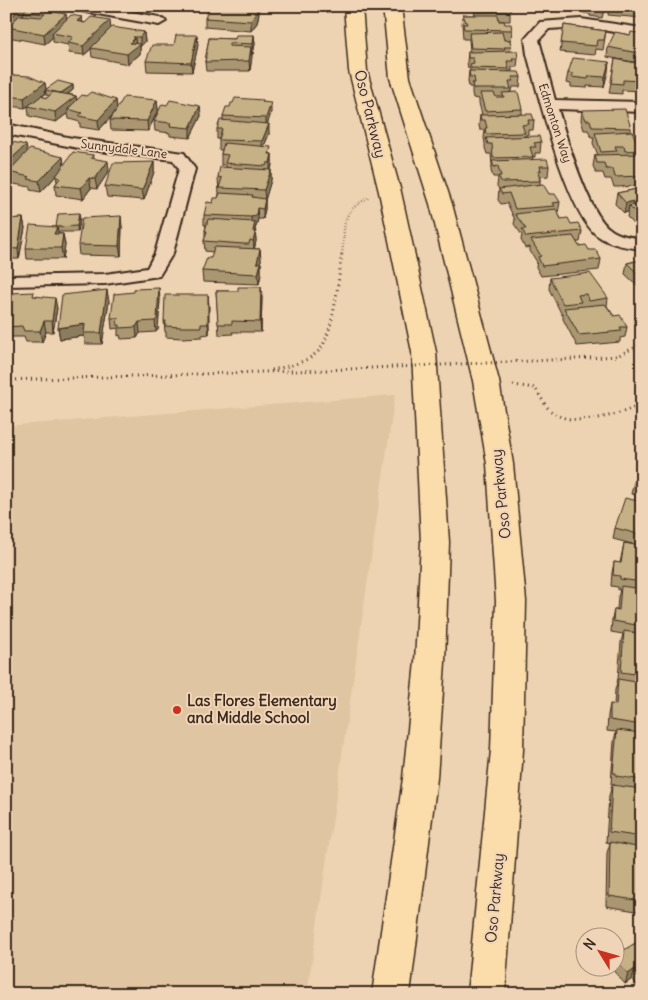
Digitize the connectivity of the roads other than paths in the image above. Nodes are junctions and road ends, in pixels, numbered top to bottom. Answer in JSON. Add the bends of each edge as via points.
{"nodes":[{"id":1,"x":75,"y":6,"type":"edge"},
{"id":2,"x":353,"y":6,"type":"edge"},
{"id":3,"x":392,"y":6,"type":"edge"},
{"id":4,"x":158,"y":20,"type":"dead end"},
{"id":5,"x":642,"y":32,"type":"edge"},
{"id":6,"x":549,"y":104,"type":"junction"},
{"id":7,"x":642,"y":107,"type":"edge"},
{"id":8,"x":6,"y":129,"type":"edge"},
{"id":9,"x":642,"y":244,"type":"edge"},
{"id":10,"x":6,"y":281,"type":"edge"},
{"id":11,"x":391,"y":994,"type":"edge"},
{"id":12,"x":486,"y":994,"type":"edge"}],
"edges":[{"from":1,"to":4,"type":"street"},
{"from":2,"to":11,"type":"main road","name":"Oso Parkway","via":[[358,71],[390,192],[424,352],[435,542],[430,662],[420,778]]},
{"from":3,"to":12,"type":"main road","name":"Oso Parkway","via":[[400,78],[441,204],[486,381],[500,464],[511,601],[506,750]]},
{"from":5,"to":6,"type":"street","name":"Edmonton Way","via":[[581,23],[545,25],[532,39]]},
{"from":6,"to":7,"type":"street"},
{"from":6,"to":9,"type":"street","name":"Edmonton Way","via":[[563,153],[591,217],[603,232],[619,240]]},
{"from":8,"to":10,"type":"street","name":"Sunnydale Lane","via":[[68,142],[178,156],[187,170],[164,253],[153,272],[105,279]]}]}
